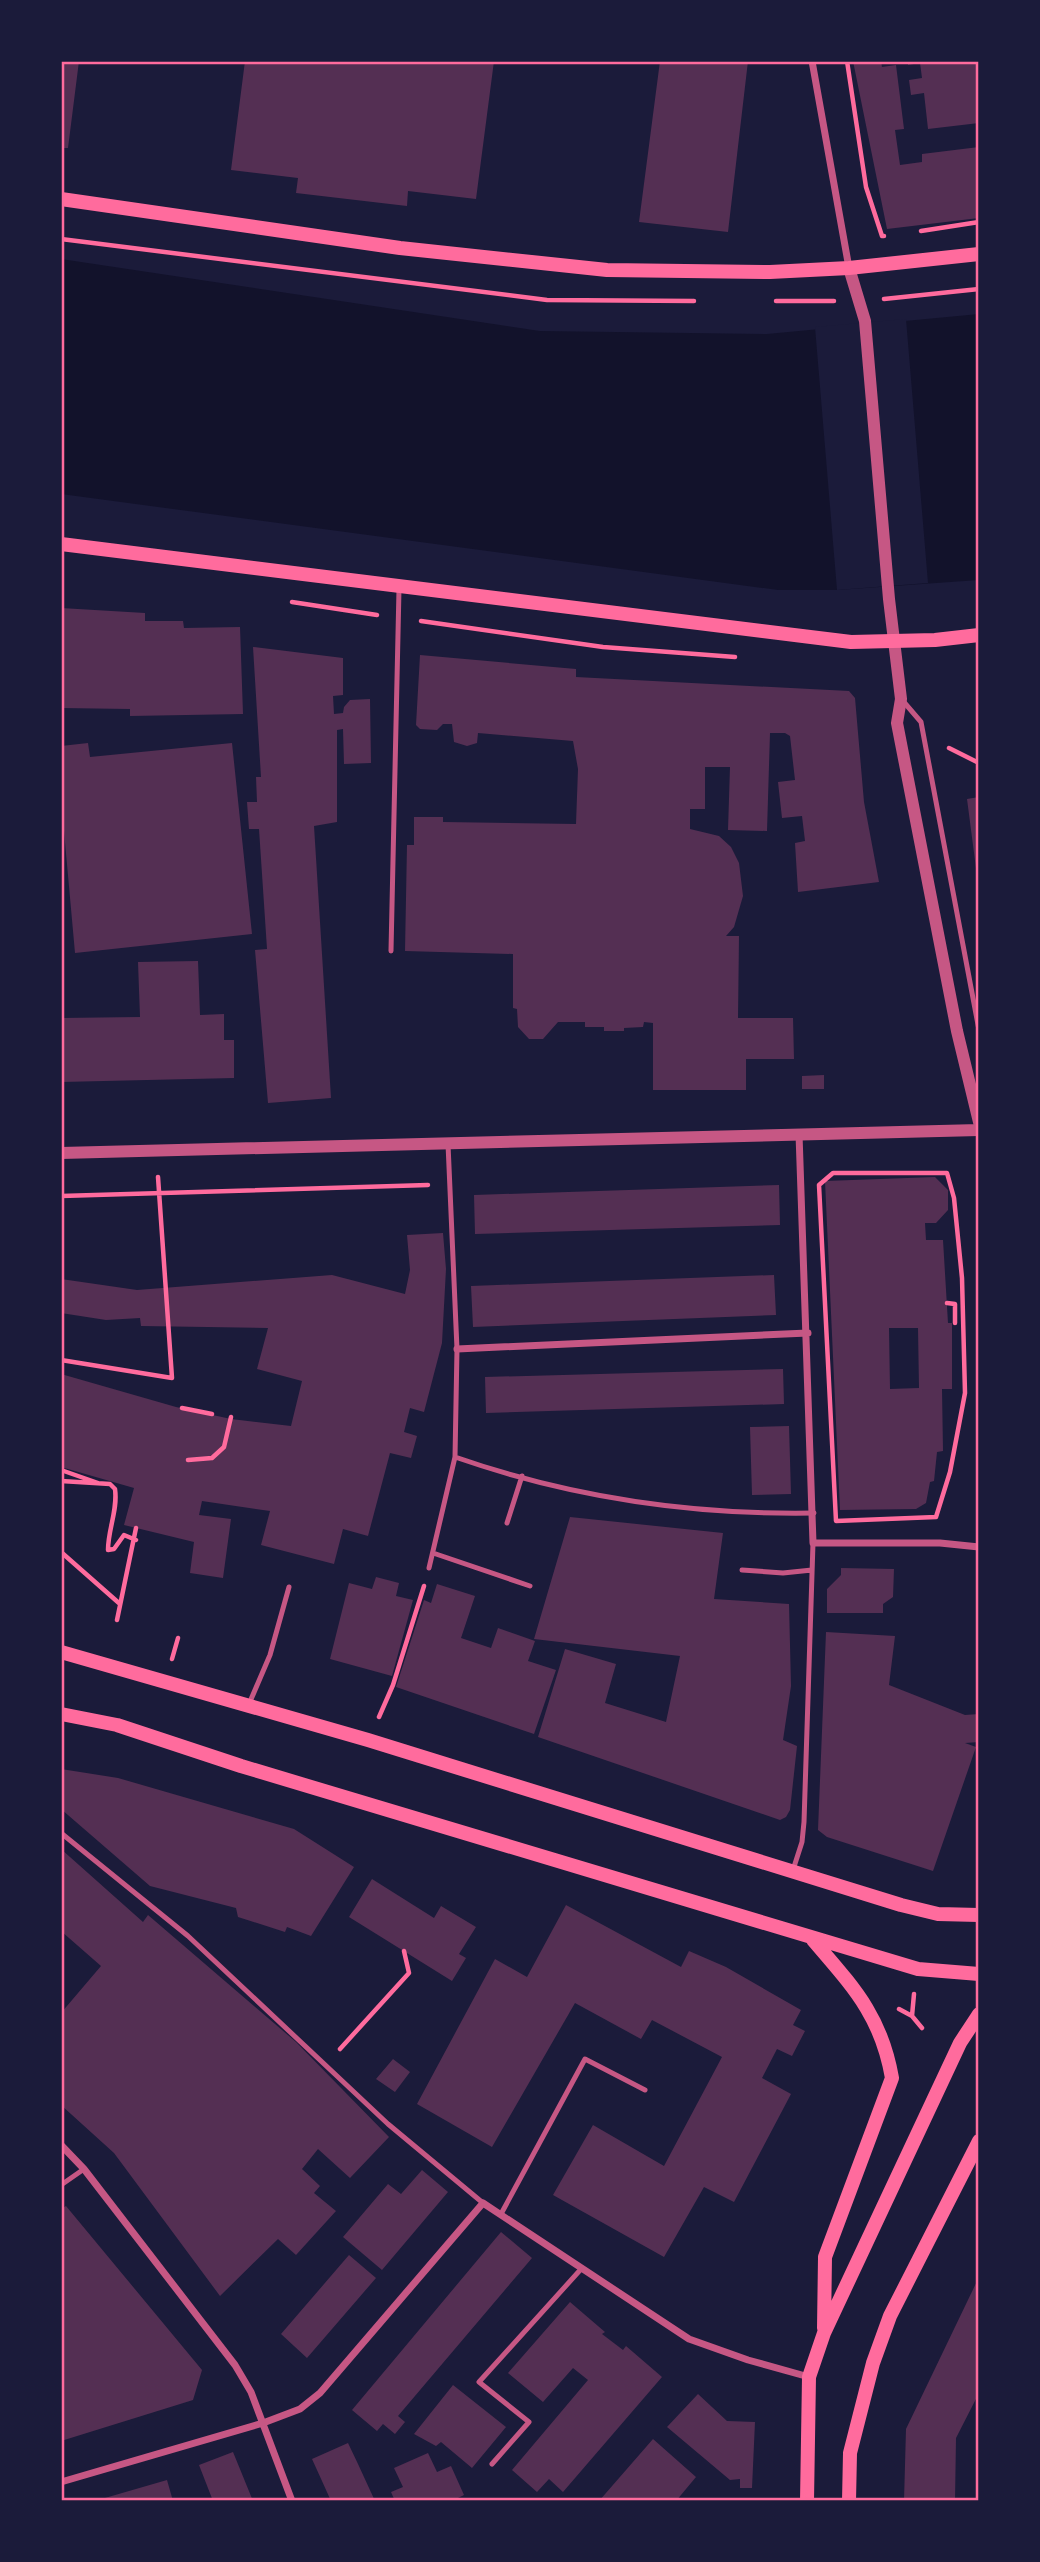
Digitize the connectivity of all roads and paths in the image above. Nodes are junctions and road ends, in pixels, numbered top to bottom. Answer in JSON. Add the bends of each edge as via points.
{"nodes":[{"id":1,"x":812,"y":61,"type":"edge"},
{"id":2,"x":847,"y":61,"type":"edge"},
{"id":3,"x":61,"y":199,"type":"edge"},
{"id":4,"x":979,"y":222,"type":"edge"},
{"id":5,"x":909,"y":232,"type":"dead end"},
{"id":6,"x":896,"y":234,"type":"dead end"},
{"id":7,"x":979,"y":254,"type":"edge"},
{"id":8,"x":849,"y":268,"type":"junction"},
{"id":9,"x":979,"y":289,"type":"edge"},
{"id":10,"x":859,"y":302,"type":"junction"},
{"id":11,"x":61,"y":544,"type":"edge"},
{"id":12,"x":399,"y":586,"type":"junction"},
{"id":13,"x":979,"y":635,"type":"edge"},
{"id":14,"x":895,"y":642,"type":"junction"},
{"id":15,"x":901,"y":699,"type":"junction"},
{"id":16,"x":942,"y":744,"type":"dead end"},
{"id":17,"x":979,"y":763,"type":"edge"},
{"id":18,"x":391,"y":951,"type":"dead end"},
{"id":19,"x":979,"y":1030,"type":"edge"},
{"id":20,"x":979,"y":1122,"type":"edge"},
{"id":21,"x":979,"y":1130,"type":"edge"},
{"id":22,"x":799,"y":1134,"type":"junction"},
{"id":23,"x":448,"y":1141,"type":"junction"},
{"id":24,"x":156,"y":1151,"type":"junction"},
{"id":25,"x":61,"y":1153,"type":"edge"},
{"id":26,"x":833,"y":1173,"type":"joint"},
{"id":27,"x":449,"y":1184,"type":"junction"},
{"id":28,"x":159,"y":1193,"type":"junction"},
{"id":29,"x":61,"y":1196,"type":"edge"},
{"id":30,"x":947,"y":1303,"type":"dead end"},
{"id":31,"x":955,"y":1323,"type":"dead end"},
{"id":32,"x":808,"y":1334,"type":"junction"},
{"id":33,"x":457,"y":1349,"type":"junction"},
{"id":34,"x":61,"y":1360,"type":"edge"},
{"id":35,"x":182,"y":1408,"type":"dead end"},
{"id":36,"x":212,"y":1415,"type":"dead end"},
{"id":37,"x":231,"y":1417,"type":"dead end"},
{"id":38,"x":455,"y":1457,"type":"junction"},
{"id":39,"x":188,"y":1460,"type":"dead end"},
{"id":40,"x":61,"y":1470,"type":"edge"},
{"id":41,"x":522,"y":1476,"type":"junction"},
{"id":42,"x":61,"y":1481,"type":"edge"},
{"id":43,"x":99,"y":1483,"type":"junction"},
{"id":44,"x":814,"y":1513,"type":"junction"},
{"id":45,"x":507,"y":1522,"type":"dead end"},
{"id":46,"x":136,"y":1528,"type":"dead end"},
{"id":47,"x":136,"y":1539,"type":"junction"},
{"id":48,"x":813,"y":1543,"type":"junction"},
{"id":49,"x":979,"y":1547,"type":"edge"},
{"id":50,"x":61,"y":1552,"type":"edge"},
{"id":51,"x":433,"y":1553,"type":"junction"},
{"id":52,"x":429,"y":1569,"type":"joint"},
{"id":53,"x":742,"y":1570,"type":"dead end"},
{"id":54,"x":812,"y":1570,"type":"junction"},
{"id":55,"x":530,"y":1586,"type":"dead end"},
{"id":56,"x":289,"y":1587,"type":"dead end"},
{"id":57,"x":121,"y":1604,"type":"junction"},
{"id":58,"x":117,"y":1620,"type":"dead end"},
{"id":59,"x":61,"y":1652,"type":"edge"},
{"id":60,"x":248,"y":1704,"type":"junction"},
{"id":61,"x":61,"y":1714,"type":"edge"},
{"id":62,"x":368,"y":1740,"type":"junction"},
{"id":63,"x":61,"y":1833,"type":"edge"},
{"id":64,"x":792,"y":1873,"type":"junction"},
{"id":65,"x":979,"y":1915,"type":"edge"},
{"id":66,"x":813,"y":1938,"type":"junction"},
{"id":67,"x":404,"y":1951,"type":"dead end"},
{"id":68,"x":979,"y":1974,"type":"edge"},
{"id":69,"x":914,"y":1994,"type":"dead end"},
{"id":70,"x":898,"y":2008,"type":"dead end"},
{"id":71,"x":979,"y":2014,"type":"edge"},
{"id":72,"x":912,"y":2017,"type":"junction"},
{"id":73,"x":922,"y":2028,"type":"dead end"},
{"id":74,"x":343,"y":2045,"type":"dead end"},
{"id":75,"x":645,"y":2090,"type":"dead end"},
{"id":76,"x":979,"y":2141,"type":"edge"},
{"id":77,"x":61,"y":2144,"type":"edge"},
{"id":78,"x":84,"y":2169,"type":"junction"},
{"id":79,"x":61,"y":2185,"type":"edge"},
{"id":80,"x":483,"y":2203,"type":"junction"},
{"id":81,"x":500,"y":2214,"type":"junction"},
{"id":82,"x":582,"y":2269,"type":"junction"},
{"id":83,"x":824,"y":2333,"type":"junction"},
{"id":84,"x":809,"y":2376,"type":"junction"},
{"id":85,"x":263,"y":2423,"type":"junction"},
{"id":86,"x":492,"y":2465,"type":"dead end"},
{"id":87,"x":61,"y":2482,"type":"edge"},
{"id":88,"x":292,"y":2501,"type":"edge"},
{"id":89,"x":807,"y":2501,"type":"edge"},
{"id":90,"x":849,"y":2501,"type":"edge"}],
"edges":[{"from":1,"to":8,"type":"street"},
{"from":2,"to":6,"type":"path","via":[[866,187],[882,236]]},
{"from":3,"to":8,"type":"main road","via":[[401,248],[607,270]]},
{"from":4,"to":5,"type":"path"},
{"from":7,"to":8,"type":"main road"},
{"from":8,"to":10,"type":"street"},
{"from":9,"to":10,"type":"path"},
{"from":10,"to":14,"type":"street","via":[[865,321]]},
{"from":11,"to":12,"type":"main road"},
{"from":12,"to":14,"type":"main road","via":[[851,642]]},
{"from":12,"to":18,"type":"lane"},
{"from":13,"to":14,"type":"main road"},
{"from":14,"to":15,"type":"street"},
{"from":15,"to":19,"type":"lane","via":[[921,722]]},
{"from":15,"to":20,"type":"street","via":[[900,741]]},
{"from":16,"to":17,"type":"path"},
{"from":21,"to":22,"type":"street"},
{"from":22,"to":23,"type":"street"},
{"from":22,"to":32,"type":"street"},
{"from":23,"to":24,"type":"street"},
{"from":23,"to":27,"type":"lane"},
{"from":24,"to":25,"type":"street"},
{"from":24,"to":28,"type":"path"},
{"from":26,"to":26,"type":"path","via":[[947,1173],[962,1278],[965,1392],[936,1517],[836,1521],[819,1185]]},
{"from":27,"to":28,"type":"path"},
{"from":27,"to":33,"type":"lane"},
{"from":28,"to":29,"type":"path"},
{"from":28,"to":34,"type":"path","via":[[172,1378]]},
{"from":30,"to":31,"type":"path","via":[[955,1304]]},
{"from":32,"to":33,"type":"street"},
{"from":32,"to":44,"type":"street"},
{"from":33,"to":38,"type":"lane"},
{"from":35,"to":36,"type":"path"},
{"from":37,"to":39,"type":"path","via":[[225,1447],[212,1458]]},
{"from":38,"to":41,"type":"lane"},
{"from":38,"to":51,"type":"lane"},
{"from":40,"to":43,"type":"path"},
{"from":41,"to":44,"type":"lane","via":[[606,1499]]},
{"from":41,"to":45,"type":"lane"},
{"from":42,"to":43,"type":"path"},
{"from":43,"to":47,"type":"path","via":[[116,1489],[108,1550],[124,1535]]},
{"from":44,"to":48,"type":"street"},
{"from":46,"to":47,"type":"path"},
{"from":47,"to":57,"type":"path"},
{"from":48,"to":49,"type":"street"},
{"from":48,"to":54,"type":"lane"},
{"from":50,"to":57,"type":"path"},
{"from":51,"to":52,"type":"lane"},
{"from":51,"to":55,"type":"lane"},
{"from":52,"to":62,"type":"path","via":[[393,1685]]},
{"from":53,"to":54,"type":"lane"},
{"from":54,"to":64,"type":"lane","via":[[804,1822]]},
{"from":56,"to":60,"type":"lane","via":[[270,1654]]},
{"from":57,"to":58,"type":"path"},
{"from":59,"to":60,"type":"main road"},
{"from":60,"to":62,"type":"main road"},
{"from":61,"to":66,"type":"main road","via":[[117,1725]]},
{"from":62,"to":64,"type":"main road"},
{"from":63,"to":80,"type":"lane","via":[[188,1936],[388,2124]]},
{"from":64,"to":65,"type":"main road","via":[[924,1912]]},
{"from":66,"to":68,"type":"main road","via":[[918,1969]]},
{"from":66,"to":83,"type":"main road","via":[[866,2001],[886,2047],[892,2078],[825,2256]]},
{"from":67,"to":74,"type":"path","via":[[409,1973]]},
{"from":69,"to":72,"type":"path"},
{"from":70,"to":72,"type":"path"},
{"from":71,"to":83,"type":"main road","via":[[960,2043]]},
{"from":72,"to":73,"type":"path"},
{"from":75,"to":81,"type":"lane","via":[[585,2059]]},
{"from":76,"to":90,"type":"main road","via":[[890,2316],[873,2363],[850,2453]]},
{"from":77,"to":78,"type":"street"},
{"from":78,"to":79,"type":"lane"},
{"from":78,"to":85,"type":"street","via":[[235,2365]]},
{"from":80,"to":81,"type":"street"},
{"from":80,"to":85,"type":"street","via":[[320,2393],[300,2409]]},
{"from":81,"to":82,"type":"street"},
{"from":82,"to":84,"type":"street","via":[[688,2339]]},
{"from":82,"to":86,"type":"lane","via":[[479,2382],[529,2422]]},
{"from":83,"to":84,"type":"main road"},
{"from":84,"to":89,"type":"main road"},
{"from":85,"to":87,"type":"street"},
{"from":85,"to":88,"type":"street"}]}
